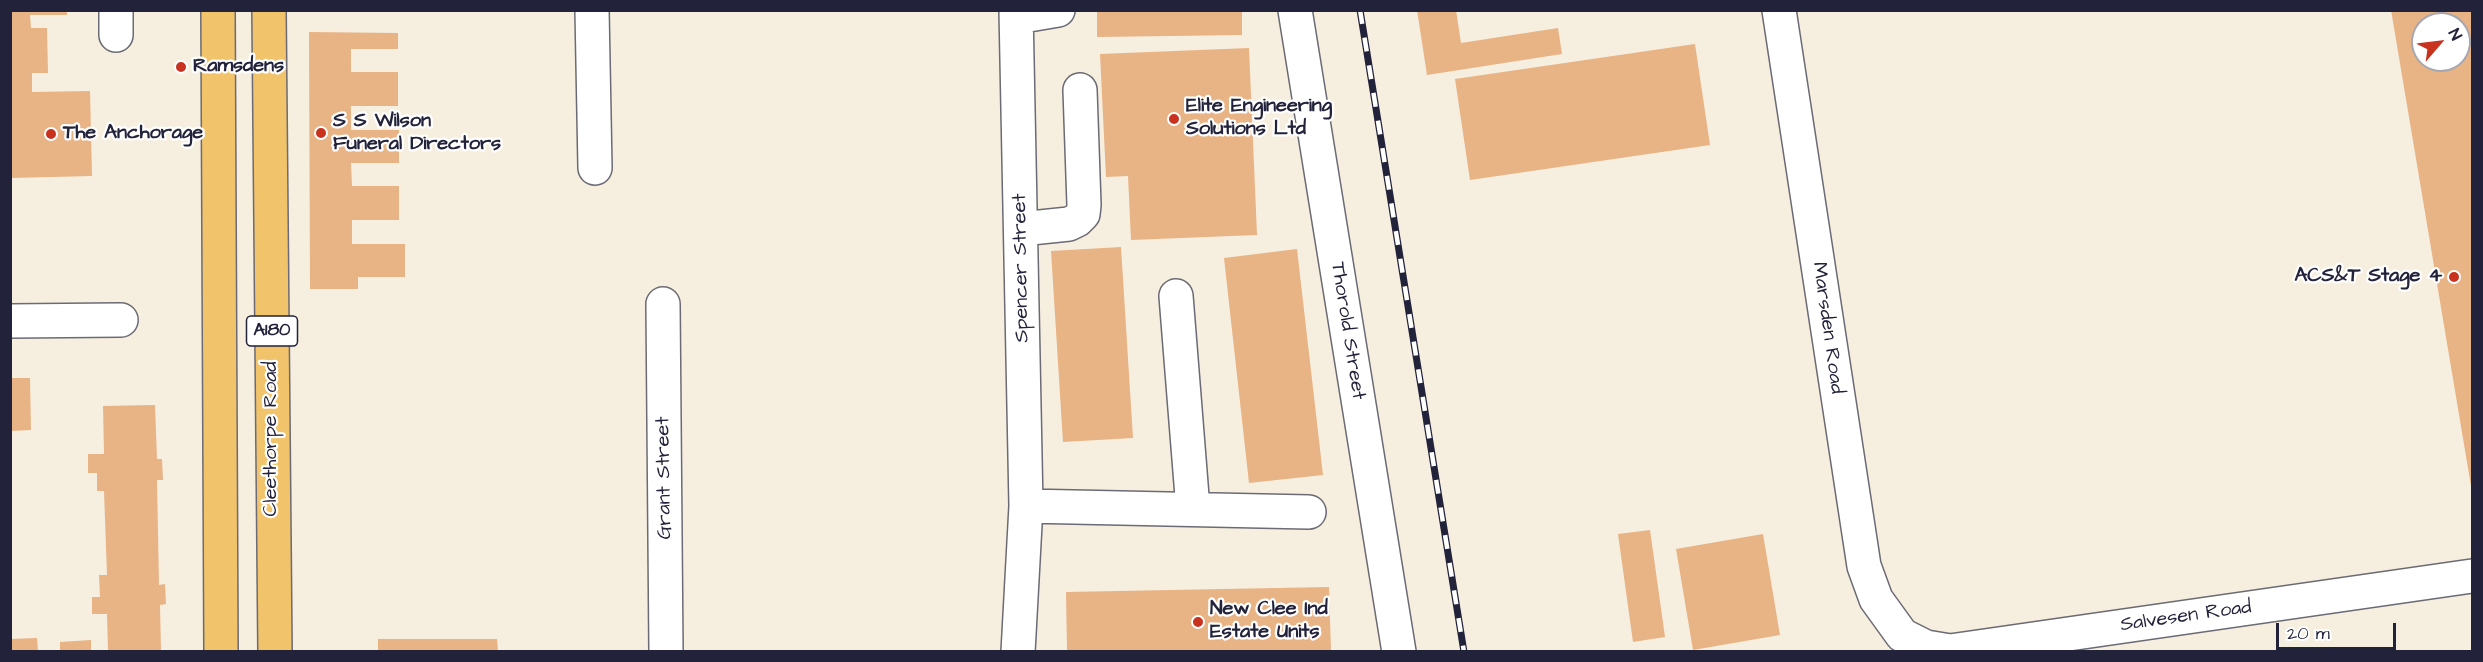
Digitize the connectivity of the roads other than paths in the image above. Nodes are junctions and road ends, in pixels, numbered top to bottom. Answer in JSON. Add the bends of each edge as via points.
{"nodes":[{"id":1,"x":218,"y":10,"type":"edge"},
{"id":2,"x":269,"y":10,"type":"edge"},
{"id":3,"x":592,"y":10,"type":"edge"},
{"id":4,"x":1058,"y":10,"type":"edge"},
{"id":5,"x":1295,"y":10,"type":"edge"},
{"id":6,"x":1779,"y":10,"type":"edge"},
{"id":7,"x":1016,"y":14,"type":"edge"},
{"id":8,"x":1080,"y":90,"type":"dead end"},
{"id":9,"x":595,"y":168,"type":"dead end"},
{"id":10,"x":1021,"y":229,"type":"junction"},
{"id":11,"x":1176,"y":296,"type":"dead end"},
{"id":12,"x":663,"y":304,"type":"dead end"},
{"id":13,"x":121,"y":320,"type":"dead end"},
{"id":14,"x":10,"y":321,"type":"edge"},
{"id":15,"x":1193,"y":509,"type":"junction"},
{"id":16,"x":1309,"y":512,"type":"dead end"},
{"id":17,"x":1026,"y":515,"type":"junction"},
{"id":18,"x":2472,"y":576,"type":"edge"},
{"id":19,"x":1896,"y":643,"type":"edge"},
{"id":20,"x":221,"y":651,"type":"edge"},
{"id":21,"x":274,"y":651,"type":"edge"},
{"id":22,"x":666,"y":651,"type":"edge"},
{"id":23,"x":1018,"y":651,"type":"edge"},
{"id":24,"x":1399,"y":651,"type":"edge"}],
"edges":[{"from":1,"to":20,"type":"main road","number":"A180"},
{"from":2,"to":21,"type":"main road","name":"Cleethorpe Road","number":"A180"},
{"from":3,"to":9,"type":"street"},
{"from":4,"to":7,"type":"street"},
{"from":5,"to":24,"type":"street","name":"Thorold Street"},
{"from":6,"to":19,"type":"street","name":"Marsden Road","via":[[1864,566]]},
{"from":7,"to":10,"type":"street","name":"Spencer Street"},
{"from":8,"to":10,"type":"street","via":[[1083,214],[1069,224]]},
{"from":10,"to":17,"type":"street","name":"Spencer Street"},
{"from":11,"to":15,"type":"street"},
{"from":12,"to":22,"type":"street","name":"Grant Street"},
{"from":13,"to":14,"type":"street"},
{"from":15,"to":16,"type":"street"},
{"from":15,"to":17,"type":"street"},
{"from":17,"to":23,"type":"street","name":"Spencer Street"},
{"from":18,"to":19,"type":"street","name":"Salvesen Road","via":[[1950,651]]}]}
